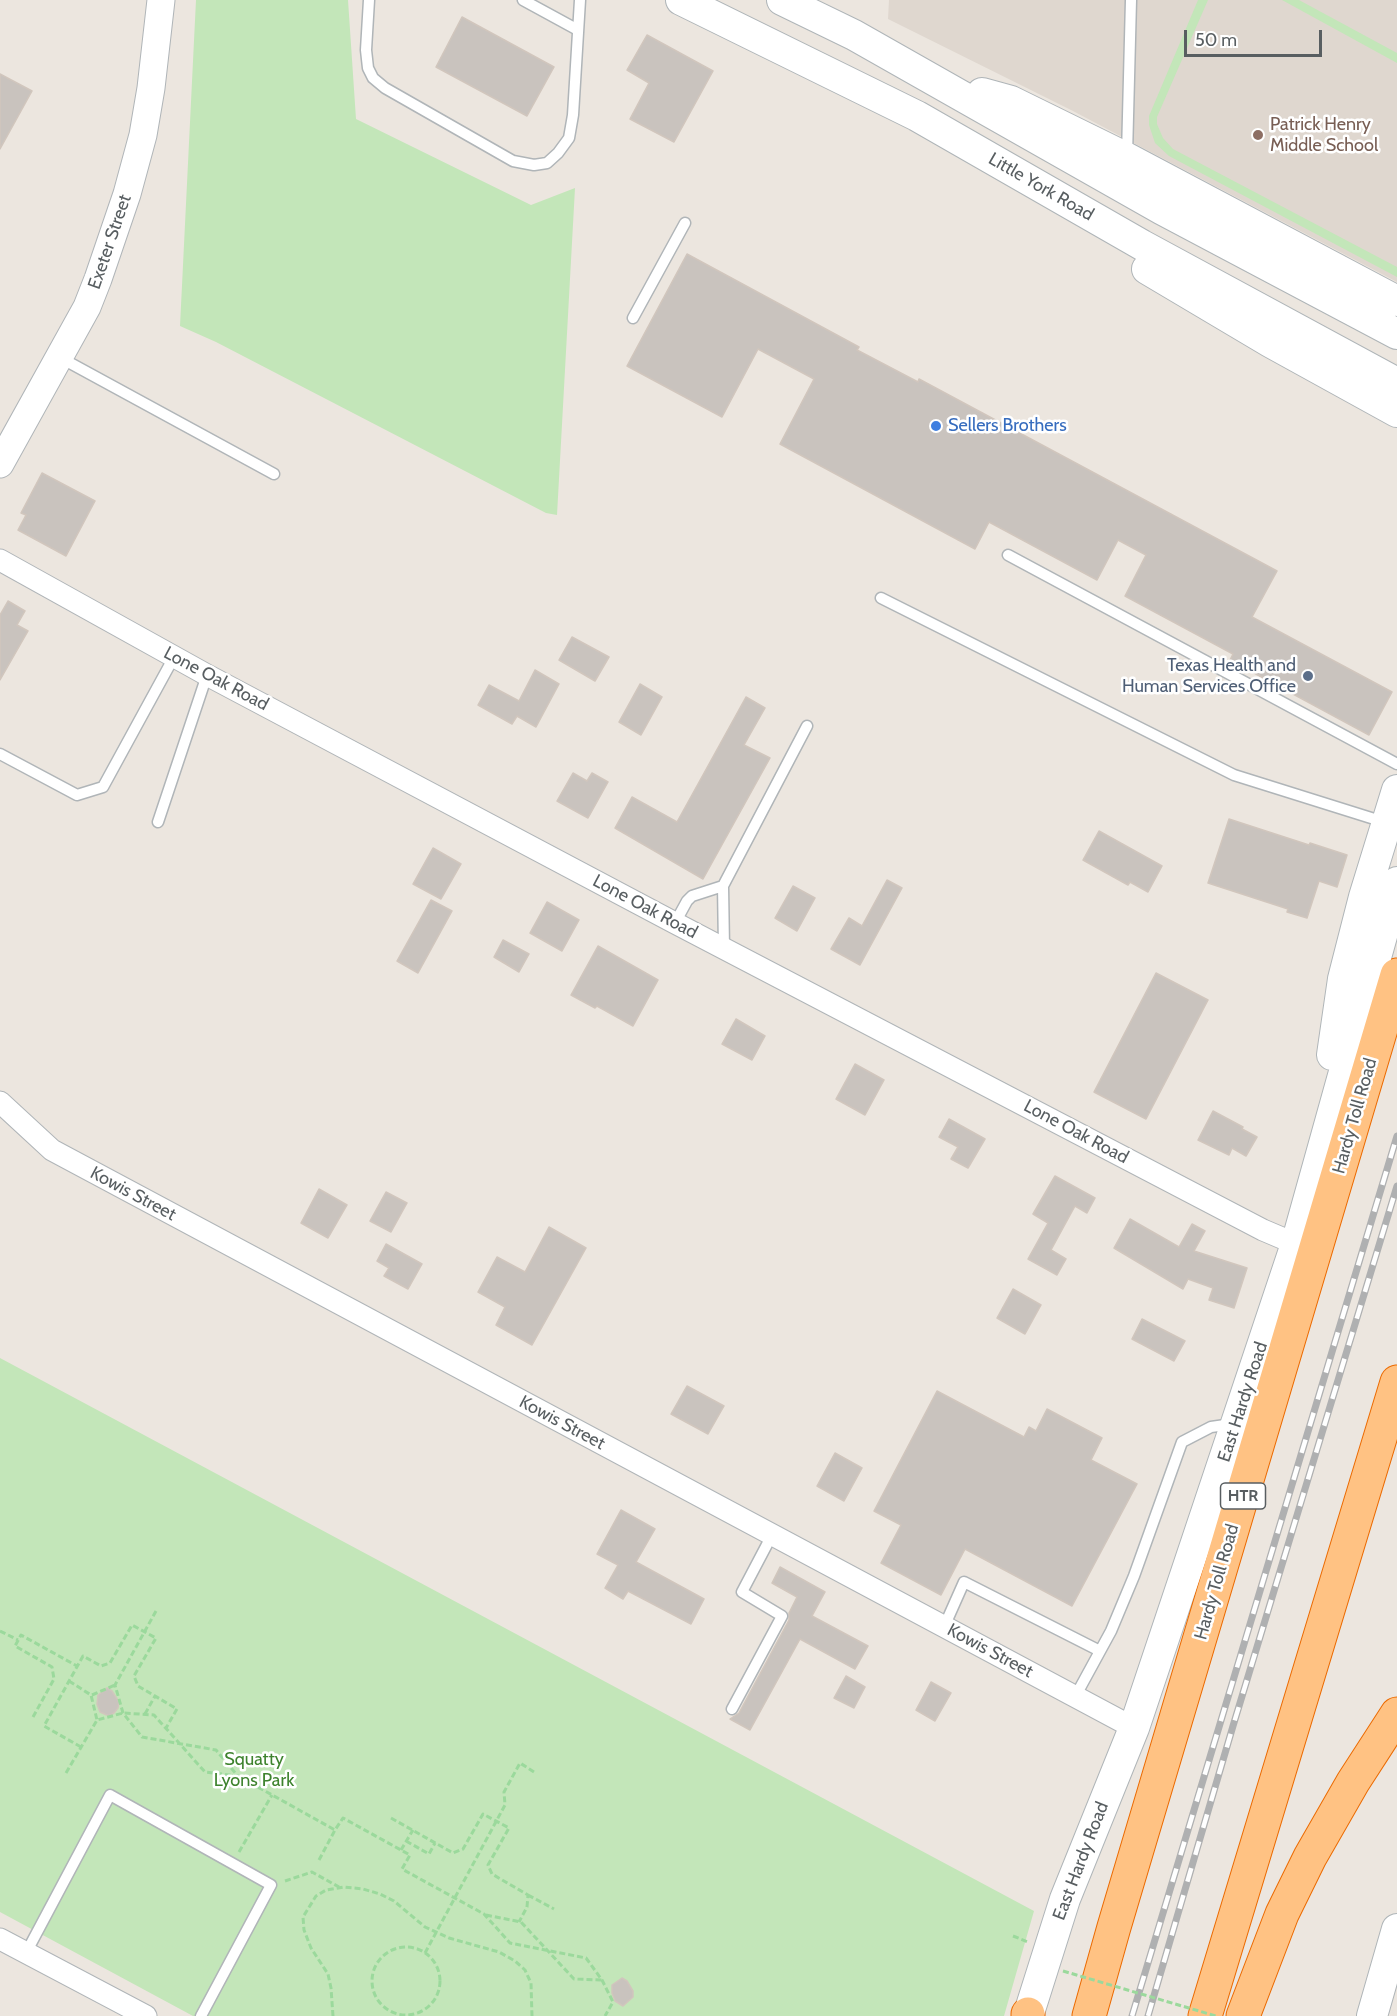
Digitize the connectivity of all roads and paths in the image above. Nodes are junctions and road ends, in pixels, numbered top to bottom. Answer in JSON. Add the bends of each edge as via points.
{"nodes":[{"id":1,"x":162,"y":0,"type":"edge"},
{"id":2,"x":369,"y":0,"type":"edge"},
{"id":3,"x":522,"y":0,"type":"edge"},
{"id":4,"x":580,"y":0,"type":"edge"},
{"id":5,"x":681,"y":0,"type":"edge"},
{"id":6,"x":782,"y":0,"type":"edge"},
{"id":7,"x":1131,"y":0,"type":"edge"},
{"id":8,"x":578,"y":30,"type":"junction"},
{"id":9,"x":893,"y":57,"type":"junction"},
{"id":10,"x":934,"y":80,"type":"junction"},
{"id":11,"x":873,"y":94,"type":"junction"},
{"id":12,"x":917,"y":116,"type":"junction"},
{"id":13,"x":1126,"y":158,"type":"junction"},
{"id":14,"x":685,"y":224,"type":"dead end"},
{"id":15,"x":1397,"y":301,"type":"edge"},
{"id":16,"x":633,"y":318,"type":"dead end"},
{"id":17,"x":1397,"y":333,"type":"edge"},
{"id":18,"x":58,"y":357,"type":"junction"},
{"id":19,"x":1397,"y":383,"type":"edge"},
{"id":20,"x":1397,"y":412,"type":"edge"},
{"id":21,"x":0,"y":464,"type":"edge"},
{"id":22,"x":274,"y":474,"type":"dead end"},
{"id":23,"x":1008,"y":555,"type":"dead end"},
{"id":24,"x":0,"y":560,"type":"edge"},
{"id":25,"x":881,"y":598,"type":"dead end"},
{"id":26,"x":174,"y":657,"type":"junction"},
{"id":27,"x":207,"y":675,"type":"junction"},
{"id":28,"x":807,"y":726,"type":"dead end"},
{"id":29,"x":0,"y":754,"type":"edge"},
{"id":30,"x":1397,"y":764,"type":"edge"},
{"id":31,"x":1397,"y":790,"type":"edge"},
{"id":32,"x":159,"y":822,"type":"dead end"},
{"id":33,"x":1387,"y":823,"type":"junction"},
{"id":34,"x":1397,"y":882,"type":"edge"},
{"id":35,"x":723,"y":886,"type":"junction"},
{"id":36,"x":675,"y":923,"type":"junction"},
{"id":37,"x":724,"y":948,"type":"junction"},
{"id":38,"x":1397,"y":975,"type":"edge"},
{"id":39,"x":0,"y":1102,"type":"edge"},
{"id":40,"x":1296,"y":1244,"type":"junction"},
{"id":41,"x":1397,"y":1382,"type":"edge"},
{"id":42,"x":1236,"y":1424,"type":"junction"},
{"id":43,"x":772,"y":1535,"type":"junction"},
{"id":44,"x":156,"y":1611,"type":"dead end"},
{"id":45,"x":944,"y":1627,"type":"junction"},
{"id":46,"x":0,"y":1630,"type":"edge"},
{"id":47,"x":145,"y":1632,"type":"junction"},
{"id":48,"x":18,"y":1640,"type":"junction"},
{"id":49,"x":1100,"y":1651,"type":"junction"},
{"id":50,"x":77,"y":1666,"type":"junction"},
{"id":51,"x":68,"y":1681,"type":"junction"},
{"id":52,"x":115,"y":1685,"type":"junction"},
{"id":53,"x":91,"y":1695,"type":"junction"},
{"id":54,"x":155,"y":1696,"type":"junction"},
{"id":55,"x":1075,"y":1696,"type":"junction"},
{"id":56,"x":732,"y":1709,"type":"dead end"},
{"id":57,"x":123,"y":1713,"type":"junction"},
{"id":58,"x":145,"y":1714,"type":"junction"},
{"id":59,"x":1397,"y":1714,"type":"edge"},
{"id":60,"x":33,"y":1717,"type":"dead end"},
{"id":61,"x":97,"y":1720,"type":"junction"},
{"id":62,"x":166,"y":1728,"type":"junction"},
{"id":63,"x":1134,"y":1728,"type":"junction"},
{"id":64,"x":178,"y":1742,"type":"junction"},
{"id":65,"x":82,"y":1747,"type":"junction"},
{"id":66,"x":534,"y":1772,"type":"dead end"},
{"id":67,"x":66,"y":1773,"type":"dead end"},
{"id":68,"x":238,"y":1776,"type":"junction"},
{"id":69,"x":272,"y":1795,"type":"junction"},
{"id":70,"x":391,"y":1818,"type":"dead end"},
{"id":71,"x":496,"y":1821,"type":"junction"},
{"id":72,"x":335,"y":1830,"type":"junction"},
{"id":73,"x":413,"y":1830,"type":"junction"},
{"id":74,"x":406,"y":1841,"type":"junction"},
{"id":75,"x":435,"y":1843,"type":"junction"},
{"id":76,"x":401,"y":1850,"type":"junction"},
{"id":77,"x":319,"y":1860,"type":"dead end"},
{"id":78,"x":233,"y":1864,"type":"junction"},
{"id":79,"x":272,"y":1885,"type":"junction"},
{"id":80,"x":340,"y":1887,"type":"junction"},
{"id":81,"x":528,"y":1895,"type":"junction"},
{"id":82,"x":455,"y":1898,"type":"junction"},
{"id":83,"x":554,"y":1909,"type":"dead end"},
{"id":84,"x":484,"y":1914,"type":"junction"},
{"id":85,"x":519,"y":1922,"type":"junction"},
{"id":86,"x":1397,"y":1929,"type":"edge"},
{"id":87,"x":436,"y":1932,"type":"junction"},
{"id":88,"x":0,"y":1939,"type":"edge"},
{"id":89,"x":547,"y":1949,"type":"junction"},
{"id":90,"x":26,"y":1953,"type":"junction"},
{"id":91,"x":425,"y":1953,"type":"junction"},
{"id":92,"x":1063,"y":1971,"type":"dead end"},
{"id":93,"x":602,"y":1980,"type":"junction"},
{"id":94,"x":420,"y":2015,"type":"edge"},
{"id":95,"x":1028,"y":2015,"type":"edge"},
{"id":96,"x":147,"y":2016,"type":"edge"},
{"id":97,"x":201,"y":2016,"type":"edge"},
{"id":98,"x":333,"y":2016,"type":"edge"},
{"id":99,"x":532,"y":2016,"type":"edge"},
{"id":100,"x":605,"y":2016,"type":"edge"},
{"id":101,"x":1089,"y":2016,"type":"edge"},
{"id":102,"x":1205,"y":2016,"type":"edge"},
{"id":103,"x":1216,"y":2016,"type":"edge"},
{"id":104,"x":1243,"y":2016,"type":"edge"},
{"id":105,"x":1372,"y":2016,"type":"edge"}],
"edges":[{"from":1,"to":18,"type":"street","name":"Exeter Street","via":[[143,135],[127,194],[87,306]]},
{"from":2,"to":8,"type":"lane","via":[[366,50],[373,78],[513,161],[534,165],[547,163],[568,138]]},
{"from":3,"to":8,"type":"lane"},
{"from":4,"to":8,"type":"lane"},
{"from":5,"to":11,"type":"main road","name":"Little York Road"},
{"from":6,"to":9,"type":"main road"},
{"from":7,"to":13,"type":"lane"},
{"from":9,"to":10,"type":"main road"},
{"from":9,"to":11,"type":"main road"},
{"from":10,"to":13,"type":"main road","via":[[1011,101]]},
{"from":10,"to":17,"type":"main road","via":[[1161,209]]},
{"from":11,"to":12,"type":"main road","name":"Little York Road"},
{"from":12,"to":19,"type":"main road","name":"Little York Road"},
{"from":12,"to":20,"type":"main road","via":[[1152,272]]},
{"from":13,"to":15,"type":"main road"},
{"from":14,"to":16,"type":"lane"},
{"from":18,"to":21,"type":"street","name":"Exeter Street"},
{"from":18,"to":22,"type":"lane"},
{"from":23,"to":30,"type":"lane"},
{"from":24,"to":26,"type":"street","name":"Lone Oak Road"},
{"from":25,"to":33,"type":"lane","via":[[1234,775]]},
{"from":26,"to":27,"type":"street","name":"Lone Oak Road"},
{"from":26,"to":29,"type":"lane","via":[[103,787],[77,795]]},
{"from":27,"to":32,"type":"lane"},
{"from":27,"to":36,"type":"street","name":"Lone Oak Road"},
{"from":28,"to":35,"type":"lane"},
{"from":31,"to":33,"type":"main road"},
{"from":33,"to":40,"type":"main road","via":[[1343,979]]},
{"from":34,"to":40,"type":"main road","name":"East Hardy Road"},
{"from":35,"to":36,"type":"lane","via":[[692,896]]},
{"from":35,"to":37,"type":"lane"},
{"from":36,"to":37,"type":"street","name":"Lone Oak Road"},
{"from":37,"to":40,"type":"street","name":"Lone Oak Road"},
{"from":38,"to":101,"type":"highway","name":"Hardy Toll Road","number":"HTR"},
{"from":39,"to":43,"type":"street","name":"Kowis Street","via":[[52,1150]]},
{"from":40,"to":42,"type":"main road","name":"East Hardy Road"},
{"from":41,"to":102,"type":"highway"},
{"from":42,"to":49,"type":"lane","via":[[1211,1427],[1182,1442],[1134,1576]]},
{"from":42,"to":63,"type":"main road","name":"East Hardy Road"},
{"from":43,"to":45,"type":"street","name":"Kowis Street"},
{"from":43,"to":56,"type":"lane","via":[[742,1592],[783,1616]]},
{"from":44,"to":47,"type":"path"},
{"from":45,"to":49,"type":"lane","via":[[964,1582]]},
{"from":45,"to":55,"type":"street","name":"Kowis Street"},
{"from":46,"to":48,"type":"path"},
{"from":47,"to":50,"type":"path","via":[[132,1625],[110,1663],[101,1666],[83,1656]]},
{"from":47,"to":52,"type":"path"},
{"from":47,"to":54,"type":"path","via":[[156,1638],[135,1676],[138,1686]]},
{"from":48,"to":50,"type":"path","via":[[21,1635]]},
{"from":48,"to":60,"type":"path","via":[[15,1646],[51,1668],[54,1679]]},
{"from":49,"to":55,"type":"lane"},
{"from":50,"to":51,"type":"path"},
{"from":51,"to":53,"type":"path"},
{"from":51,"to":65,"type":"path","via":[[44,1726]]},
{"from":52,"to":53,"type":"path"},
{"from":52,"to":57,"type":"path"},
{"from":53,"to":61,"type":"path"},
{"from":54,"to":58,"type":"path"},
{"from":54,"to":62,"type":"path","via":[[177,1709]]},
{"from":55,"to":63,"type":"street","name":"Kowis Street"},
{"from":57,"to":58,"type":"path"},
{"from":57,"to":61,"type":"path"},
{"from":57,"to":64,"type":"path","via":[[142,1737]]},
{"from":58,"to":62,"type":"path","via":[[154,1715]]},
{"from":59,"to":104,"type":"highway","via":[[1310,1857],[1282,1914]]},
{"from":61,"to":65,"type":"path"},
{"from":62,"to":64,"type":"path"},
{"from":63,"to":95,"type":"main road","name":"East Hardy Road","via":[[1065,1899]]},
{"from":64,"to":68,"type":"path","via":[[216,1750]]},
{"from":64,"to":68,"type":"path","via":[[205,1772]]},
{"from":65,"to":67,"type":"path"},
{"from":66,"to":71,"type":"path","via":[[520,1763],[504,1792],[505,1805]]},
{"from":68,"to":69,"type":"path"},
{"from":69,"to":72,"type":"path"},
{"from":69,"to":78,"type":"path"},
{"from":70,"to":73,"type":"path"},
{"from":71,"to":75,"type":"path","via":[[483,1814],[463,1849],[453,1853]]},
{"from":71,"to":81,"type":"path","via":[[508,1828],[488,1865],[492,1875]]},
{"from":71,"to":82,"type":"path"},
{"from":72,"to":76,"type":"path","via":[[343,1818]]},
{"from":72,"to":77,"type":"path"},
{"from":73,"to":74,"type":"path"},
{"from":73,"to":75,"type":"path"},
{"from":74,"to":75,"type":"path","via":[[429,1854]]},
{"from":74,"to":76,"type":"path"},
{"from":76,"to":82,"type":"path","via":[[410,1855],[402,1869]]},
{"from":78,"to":79,"type":"lane"},
{"from":78,"to":90,"type":"lane","via":[[110,1795]]},
{"from":79,"to":80,"type":"path","via":[[312,1872]]},
{"from":79,"to":97,"type":"lane"},
{"from":80,"to":87,"type":"path","via":[[380,1894]]},
{"from":80,"to":98,"type":"path","via":[[316,1896],[303,1917],[311,1948],[328,1974]]},
{"from":81,"to":83,"type":"path"},
{"from":81,"to":85,"type":"path"},
{"from":82,"to":84,"type":"path"},
{"from":82,"to":87,"type":"path"},
{"from":84,"to":85,"type":"path"},
{"from":84,"to":89,"type":"path","via":[[510,1943]]},
{"from":85,"to":89,"type":"path"},
{"from":86,"to":105,"type":"main road"},
{"from":87,"to":91,"type":"path"},
{"from":87,"to":99,"type":"path","via":[[515,1961],[531,1983]]},
{"from":88,"to":90,"type":"street"},
{"from":89,"to":93,"type":"path","via":[[586,1958]]},
{"from":89,"to":93,"type":"path","via":[[574,1979]]},
{"from":90,"to":96,"type":"street"},
{"from":91,"to":94,"type":"path","via":[[436,1965],[440,1987],[437,1998]]},
{"from":91,"to":94,"type":"path","via":[[408,1947],[386,1953],[373,1972],[372,1983],[374,1994],[387,2010]]},
{"from":92,"to":103,"type":"path","bridge":true},
{"from":93,"to":100,"type":"path","via":[[613,2002]]}]}
